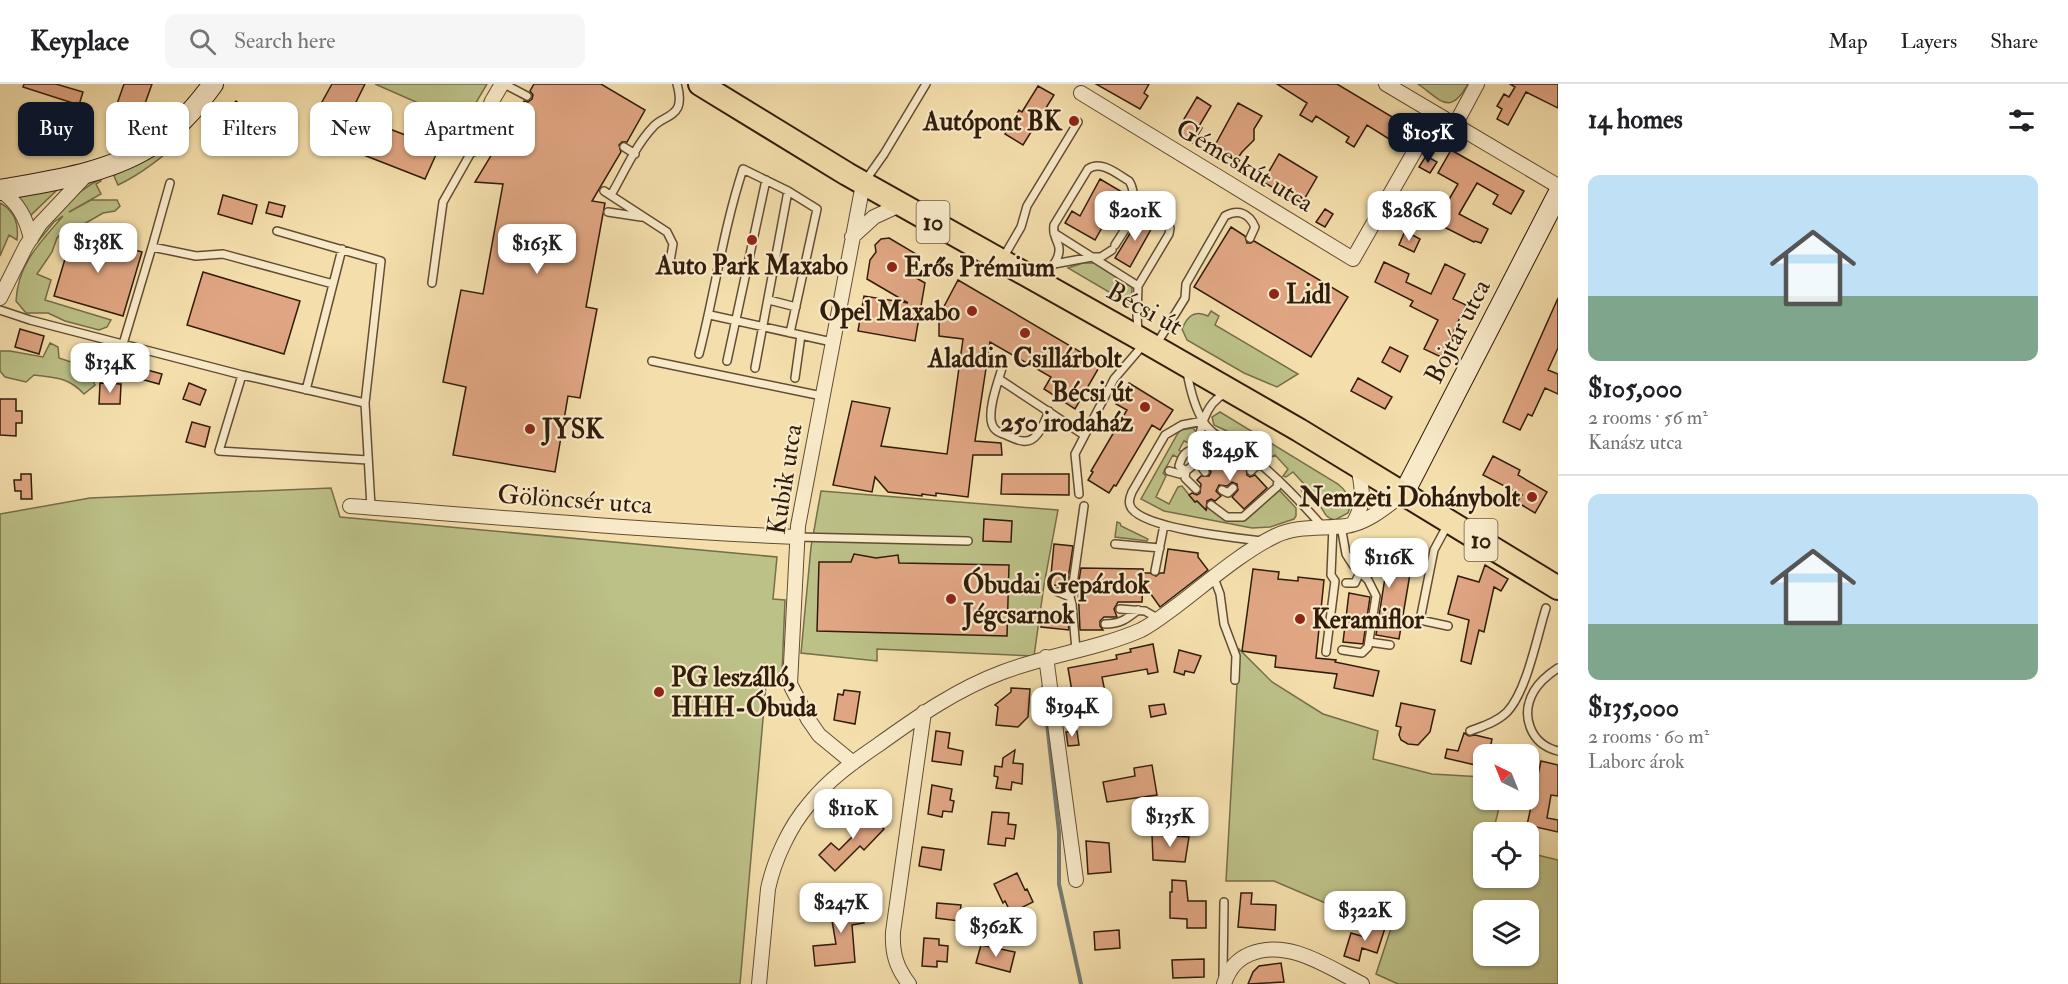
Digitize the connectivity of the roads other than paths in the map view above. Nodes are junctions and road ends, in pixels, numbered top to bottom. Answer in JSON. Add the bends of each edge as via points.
{"nodes":[{"id":1,"x":213,"y":84,"type":"edge"},
{"id":2,"x":503,"y":84,"type":"edge"},
{"id":3,"x":676,"y":84,"type":"edge"},
{"id":4,"x":700,"y":84,"type":"edge"},
{"id":5,"x":926,"y":84,"type":"edge"},
{"id":6,"x":1386,"y":84,"type":"edge"},
{"id":7,"x":1477,"y":84,"type":"edge"},
{"id":8,"x":1081,"y":93,"type":"dead end"},
{"id":9,"x":527,"y":96,"type":"dead end"},
{"id":10,"x":492,"y":102,"type":"edge"},
{"id":11,"x":1436,"y":114,"type":"junction"},
{"id":12,"x":1078,"y":122,"type":"dead end"},
{"id":13,"x":1455,"y":125,"type":"junction"},
{"id":14,"x":624,"y":147,"type":"dead end"},
{"id":15,"x":635,"y":154,"type":"junction"},
{"id":16,"x":469,"y":156,"type":"edge"},
{"id":17,"x":91,"y":171,"type":"junction"},
{"id":18,"x":766,"y":180,"type":"junction"},
{"id":19,"x":170,"y":183,"type":"dead end"},
{"id":20,"x":863,"y":184,"type":"junction"},
{"id":21,"x":1558,"y":186,"type":"edge"},
{"id":22,"x":0,"y":190,"type":"edge"},
{"id":23,"x":788,"y":191,"type":"junction"},
{"id":24,"x":1558,"y":194,"type":"edge"},
{"id":25,"x":900,"y":205,"type":"junction"},
{"id":26,"x":1138,"y":208,"type":"junction"},
{"id":27,"x":608,"y":212,"type":"dead end"},
{"id":28,"x":646,"y":218,"type":"junction"},
{"id":29,"x":277,"y":231,"type":"dead end"},
{"id":30,"x":1054,"y":232,"type":"junction"},
{"id":31,"x":852,"y":237,"type":"junction"},
{"id":32,"x":31,"y":238,"type":"junction"},
{"id":33,"x":1250,"y":238,"type":"dead end"},
{"id":34,"x":152,"y":247,"type":"junction"},
{"id":35,"x":342,"y":249,"type":"junction"},
{"id":36,"x":1092,"y":257,"type":"junction"},
{"id":37,"x":1002,"y":260,"type":"junction"},
{"id":38,"x":1054,"y":264,"type":"junction"},
{"id":39,"x":669,"y":267,"type":"dead end"},
{"id":40,"x":1038,"y":281,"type":"junction"},
{"id":41,"x":432,"y":283,"type":"dead end"},
{"id":42,"x":333,"y":284,"type":"junction"},
{"id":43,"x":1138,"y":286,"type":"junction"},
{"id":44,"x":0,"y":298,"type":"edge"},
{"id":45,"x":769,"y":300,"type":"junction"},
{"id":46,"x":796,"y":307,"type":"junction"},
{"id":47,"x":0,"y":310,"type":"edge"},
{"id":48,"x":710,"y":315,"type":"junction"},
{"id":49,"x":736,"y":321,"type":"junction"},
{"id":50,"x":763,"y":327,"type":"junction"},
{"id":51,"x":790,"y":333,"type":"junction"},
{"id":52,"x":801,"y":335,"type":"junction"},
{"id":53,"x":832,"y":342,"type":"junction"},
{"id":54,"x":1147,"y":342,"type":"junction"},
{"id":55,"x":123,"y":344,"type":"junction"},
{"id":56,"x":699,"y":354,"type":"dead end"},
{"id":57,"x":652,"y":361,"type":"dead end"},
{"id":58,"x":727,"y":361,"type":"dead end"},
{"id":59,"x":1185,"y":364,"type":"junction"},
{"id":60,"x":1003,"y":365,"type":"dead end"},
{"id":61,"x":755,"y":368,"type":"dead end"},
{"id":62,"x":242,"y":375,"type":"junction"},
{"id":63,"x":795,"y":378,"type":"dead end"},
{"id":64,"x":999,"y":379,"type":"junction"},
{"id":65,"x":306,"y":390,"type":"junction"},
{"id":66,"x":1232,"y":391,"type":"junction"},
{"id":67,"x":822,"y":396,"type":"junction"},
{"id":68,"x":365,"y":403,"type":"junction"},
{"id":69,"x":1049,"y":411,"type":"junction"},
{"id":70,"x":1203,"y":421,"type":"junction"},
{"id":71,"x":1084,"y":435,"type":"junction"},
{"id":72,"x":1201,"y":435,"type":"junction"},
{"id":73,"x":1227,"y":441,"type":"junction"},
{"id":74,"x":1197,"y":449,"type":"junction"},
{"id":75,"x":1213,"y":450,"type":"junction"},
{"id":76,"x":1220,"y":456,"type":"dead end"},
{"id":77,"x":368,"y":459,"type":"junction"},
{"id":78,"x":1197,"y":463,"type":"junction"},
{"id":79,"x":1261,"y":465,"type":"junction"},
{"id":80,"x":1358,"y":465,"type":"junction"},
{"id":81,"x":1169,"y":471,"type":"dead end"},
{"id":82,"x":1186,"y":471,"type":"junction"},
{"id":83,"x":1251,"y":471,"type":"dead end"},
{"id":84,"x":1205,"y":472,"type":"dead end"},
{"id":85,"x":1278,"y":480,"type":"junction"},
{"id":86,"x":1233,"y":488,"type":"dead end"},
{"id":87,"x":1196,"y":489,"type":"dead end"},
{"id":88,"x":1222,"y":490,"type":"dead end"},
{"id":89,"x":1404,"y":493,"type":"junction"},
{"id":90,"x":1079,"y":494,"type":"dead end"},
{"id":91,"x":1211,"y":505,"type":"dead end"},
{"id":92,"x":350,"y":506,"type":"dead end"},
{"id":93,"x":1084,"y":506,"type":"dead end"},
{"id":94,"x":371,"y":507,"type":"junction"},
{"id":95,"x":1449,"y":521,"type":"junction"},
{"id":96,"x":1164,"y":525,"type":"junction"},
{"id":97,"x":1337,"y":525,"type":"junction"},
{"id":98,"x":797,"y":537,"type":"junction"},
{"id":99,"x":968,"y":541,"type":"dead end"},
{"id":100,"x":1266,"y":541,"type":"junction"},
{"id":101,"x":1115,"y":544,"type":"dead end"},
{"id":102,"x":1160,"y":548,"type":"junction"},
{"id":103,"x":1155,"y":572,"type":"dead end"},
{"id":104,"x":1360,"y":572,"type":"junction"},
{"id":105,"x":1214,"y":578,"type":"junction"},
{"id":106,"x":1346,"y":583,"type":"dead end"},
{"id":107,"x":1558,"y":588,"type":"edge"},
{"id":108,"x":1058,"y":592,"type":"dead end"},
{"id":109,"x":1070,"y":597,"type":"junction"},
{"id":110,"x":1546,"y":608,"type":"dead end"},
{"id":111,"x":1120,"y":609,"type":"dead end"},
{"id":112,"x":1138,"y":610,"type":"junction"},
{"id":113,"x":1159,"y":619,"type":"junction"},
{"id":114,"x":1105,"y":624,"type":"dead end"},
{"id":115,"x":1448,"y":626,"type":"dead end"},
{"id":116,"x":1369,"y":642,"type":"junction"},
{"id":117,"x":1390,"y":645,"type":"dead end"},
{"id":118,"x":1076,"y":650,"type":"junction"},
{"id":119,"x":1342,"y":650,"type":"dead end"},
{"id":120,"x":1326,"y":652,"type":"dead end"},
{"id":121,"x":1046,"y":657,"type":"junction"},
{"id":122,"x":1558,"y":668,"type":"edge"},
{"id":123,"x":1235,"y":680,"type":"dead end"},
{"id":124,"x":924,"y":712,"type":"junction"},
{"id":125,"x":1470,"y":731,"type":"dead end"},
{"id":126,"x":1558,"y":751,"type":"edge"},
{"id":127,"x":853,"y":763,"type":"junction"},
{"id":128,"x":1076,"y":880,"type":"dead end"},
{"id":129,"x":1224,"y":902,"type":"dead end"},
{"id":130,"x":759,"y":984,"type":"edge"},
{"id":131,"x":909,"y":984,"type":"edge"},
{"id":132,"x":1224,"y":984,"type":"edge"},
{"id":133,"x":1362,"y":984,"type":"edge"}],
"edges":[{"from":1,"to":17,"type":"street","via":[[181,121],[153,145]]},
{"from":2,"to":9,"type":"lane"},
{"from":2,"to":10,"type":"street"},
{"from":3,"to":15,"type":"lane","via":[[680,99],[676,110],[653,126]]},
{"from":4,"to":20,"type":"main road","name":"Bécsi út","number":"10"},
{"from":5,"to":20,"type":"lane"},
{"from":6,"to":11,"type":"street"},
{"from":7,"to":13,"type":"street"},
{"from":8,"to":11,"type":"street","name":"Gémeskút utca","via":[[1353,259]]},
{"from":11,"to":13,"type":"street"},
{"from":12,"to":37,"type":"lane","via":[[1027,206]]},
{"from":13,"to":21,"type":"street"},
{"from":14,"to":15,"type":"lane"},
{"from":15,"to":28,"type":"lane","via":[[608,193]]},
{"from":16,"to":41,"type":"lane","via":[[443,202]]},
{"from":17,"to":22,"type":"street"},
{"from":17,"to":32,"type":"street"},
{"from":18,"to":23,"type":"lane"},
{"from":18,"to":48,"type":"lane","via":[[743,170],[731,208]]},
{"from":18,"to":49,"type":"lane"},
{"from":19,"to":34,"type":"lane"},
{"from":20,"to":25,"type":"main road","name":"Bécsi út","number":"10"},
{"from":20,"to":31,"type":"street","name":"Kubik utca"},
{"from":22,"to":32,"type":"street","via":[[20,209]]},
{"from":23,"to":45,"type":"lane"},
{"from":23,"to":46,"type":"lane","via":[[817,209]]},
{"from":24,"to":89,"type":"street","name":"Bojtár utca"},
{"from":25,"to":31,"type":"street","via":[[874,217]]},
{"from":25,"to":37,"type":"main road","name":"Bécsi út","number":"10"},
{"from":26,"to":30,"type":"lane","via":[[1129,181],[1102,165],[1092,166],[1054,225]]},
{"from":26,"to":36,"type":"lane","via":[[1113,248],[1101,257]]},
{"from":26,"to":43,"type":"lane","via":[[1170,228]]},
{"from":27,"to":28,"type":"lane"},
{"from":28,"to":39,"type":"lane","via":[[672,240]]},
{"from":29,"to":35,"type":"lane"},
{"from":30,"to":36,"type":"lane"},
{"from":30,"to":38,"type":"lane","via":[[1059,250]]},
{"from":31,"to":53,"type":"street","name":"Kubik utca"},
{"from":32,"to":44,"type":"street"},
{"from":33,"to":54,"type":"lane","via":[[1255,227],[1251,219],[1243,213],[1225,216],[1186,284],[1185,298]]},
{"from":34,"to":42,"type":"lane","via":[[196,256],[223,254]]},
{"from":34,"to":55,"type":"lane"},
{"from":35,"to":42,"type":"lane"},
{"from":35,"to":68,"type":"lane","via":[[381,261]]},
{"from":36,"to":38,"type":"lane"},
{"from":36,"to":43,"type":"lane"},
{"from":37,"to":40,"type":"main road","name":"Bécsi út","number":"10"},
{"from":38,"to":40,"type":"lane"},
{"from":40,"to":54,"type":"main road","name":"Bécsi út","number":"10"},
{"from":42,"to":65,"type":"lane"},
{"from":43,"to":54,"type":"lane","via":[[1137,315]]},
{"from":45,"to":46,"type":"lane"},
{"from":45,"to":50,"type":"lane"},
{"from":46,"to":51,"type":"lane"},
{"from":47,"to":55,"type":"lane"},
{"from":48,"to":49,"type":"lane"},
{"from":48,"to":56,"type":"lane"},
{"from":49,"to":50,"type":"lane"},
{"from":49,"to":58,"type":"lane"},
{"from":50,"to":51,"type":"lane"},
{"from":50,"to":61,"type":"lane"},
{"from":51,"to":52,"type":"lane"},
{"from":52,"to":53,"type":"lane"},
{"from":52,"to":63,"type":"lane"},
{"from":53,"to":67,"type":"street","name":"Kubik utca"},
{"from":54,"to":59,"type":"main road","name":"Bécsi út","number":"10"},
{"from":54,"to":71,"type":"lane","via":[[1114,379]]},
{"from":55,"to":62,"type":"lane"},
{"from":57,"to":67,"type":"lane"},
{"from":59,"to":66,"type":"main road","name":"Bécsi út","number":"10"},
{"from":59,"to":70,"type":"lane","via":[[1191,394]]},
{"from":60,"to":64,"type":"lane"},
{"from":62,"to":65,"type":"lane"},
{"from":62,"to":77,"type":"lane","via":[[219,451]]},
{"from":64,"to":69,"type":"lane"},
{"from":64,"to":69,"type":"lane","via":[[991,412],[993,428],[998,432],[1023,442],[1035,438]]},
{"from":65,"to":68,"type":"lane"},
{"from":66,"to":70,"type":"lane","via":[[1211,405]]},
{"from":66,"to":80,"type":"main road","name":"Bécsi út","number":"10"},
{"from":67,"to":98,"type":"street","name":"Kubik utca"},
{"from":68,"to":77,"type":"lane"},
{"from":69,"to":71,"type":"lane"},
{"from":70,"to":72,"type":"lane"},
{"from":70,"to":73,"type":"lane"},
{"from":70,"to":96,"type":"lane","via":[[1182,425],[1165,435],[1132,492],[1129,500],[1134,512]]},
{"from":71,"to":90,"type":"lane","via":[[1075,454]]},
{"from":72,"to":74,"type":"lane"},
{"from":72,"to":75,"type":"lane"},
{"from":73,"to":75,"type":"lane"},
{"from":73,"to":79,"type":"lane"},
{"from":74,"to":78,"type":"lane"},
{"from":74,"to":82,"type":"lane","via":[[1185,453],[1179,466]]},
{"from":75,"to":76,"type":"lane"},
{"from":75,"to":78,"type":"lane"},
{"from":77,"to":94,"type":"lane"},
{"from":78,"to":82,"type":"lane"},
{"from":78,"to":84,"type":"lane"},
{"from":79,"to":83,"type":"lane"},
{"from":79,"to":85,"type":"lane"},
{"from":80,"to":89,"type":"main road","name":"Bécsi út","number":"10"},
{"from":80,"to":97,"type":"street","via":[[1362,506]]},
{"from":81,"to":82,"type":"lane"},
{"from":82,"to":87,"type":"lane","via":[[1185,478]]},
{"from":85,"to":91,"type":"lane","via":[[1277,487],[1244,517],[1227,517]]},
{"from":85,"to":97,"type":"lane"},
{"from":86,"to":88,"type":"lane","via":[[1228,493]]},
{"from":89,"to":95,"type":"main road","name":"Bécsi út","number":"10"},
{"from":89,"to":97,"type":"street","via":[[1374,514]]},
{"from":92,"to":94,"type":"street","name":"Gölöncsér utca"},
{"from":93,"to":109,"type":"lane"},
{"from":94,"to":98,"type":"street","name":"Gölöncsér utca"},
{"from":95,"to":107,"type":"main road","name":"Bécsi út","number":"10"},
{"from":95,"to":115,"type":"lane","via":[[1434,550],[1420,620]]},
{"from":96,"to":100,"type":"lane"},
{"from":96,"to":102,"type":"lane"},
{"from":97,"to":100,"type":"street","via":[[1294,530]]},
{"from":97,"to":104,"type":"lane","via":[[1346,554]]},
{"from":97,"to":120,"type":"lane"},
{"from":98,"to":99,"type":"lane"},
{"from":98,"to":127,"type":"street","name":"Kubik utca","via":[[790,684],[819,735]]},
{"from":100,"to":105,"type":"street"},
{"from":101,"to":102,"type":"lane"},
{"from":102,"to":103,"type":"lane"},
{"from":104,"to":106,"type":"lane","via":[[1355,583]]},
{"from":104,"to":116,"type":"lane","via":[[1376,596]]},
{"from":105,"to":113,"type":"street"},
{"from":105,"to":123,"type":"lane","via":[[1236,656]]},
{"from":108,"to":109,"type":"lane"},
{"from":109,"to":118,"type":"lane"},
{"from":110,"to":125,"type":"lane","via":[[1524,683],[1512,706],[1496,720]]},
{"from":111,"to":112,"type":"lane"},
{"from":112,"to":113,"type":"lane"},
{"from":112,"to":114,"type":"lane","via":[[1126,620]]},
{"from":113,"to":118,"type":"street","via":[[1142,629]]},
{"from":116,"to":117,"type":"lane"},
{"from":116,"to":119,"type":"lane","via":[[1362,653]]},
{"from":118,"to":121,"type":"street"},
{"from":121,"to":124,"type":"street","via":[[980,681]]},
{"from":121,"to":128,"type":"street"},
{"from":122,"to":126,"type":"lane","via":[[1534,690],[1527,716],[1538,740]]},
{"from":124,"to":127,"type":"street"},
{"from":124,"to":131,"type":"street","via":[[893,932],[892,951]]},
{"from":127,"to":130,"type":"street","via":[[809,804],[784,845],[768,889]]},
{"from":129,"to":132,"type":"lane"},
{"from":132,"to":133,"type":"street","via":[[1234,963],[1264,949],[1276,949],[1297,953]]}]}
